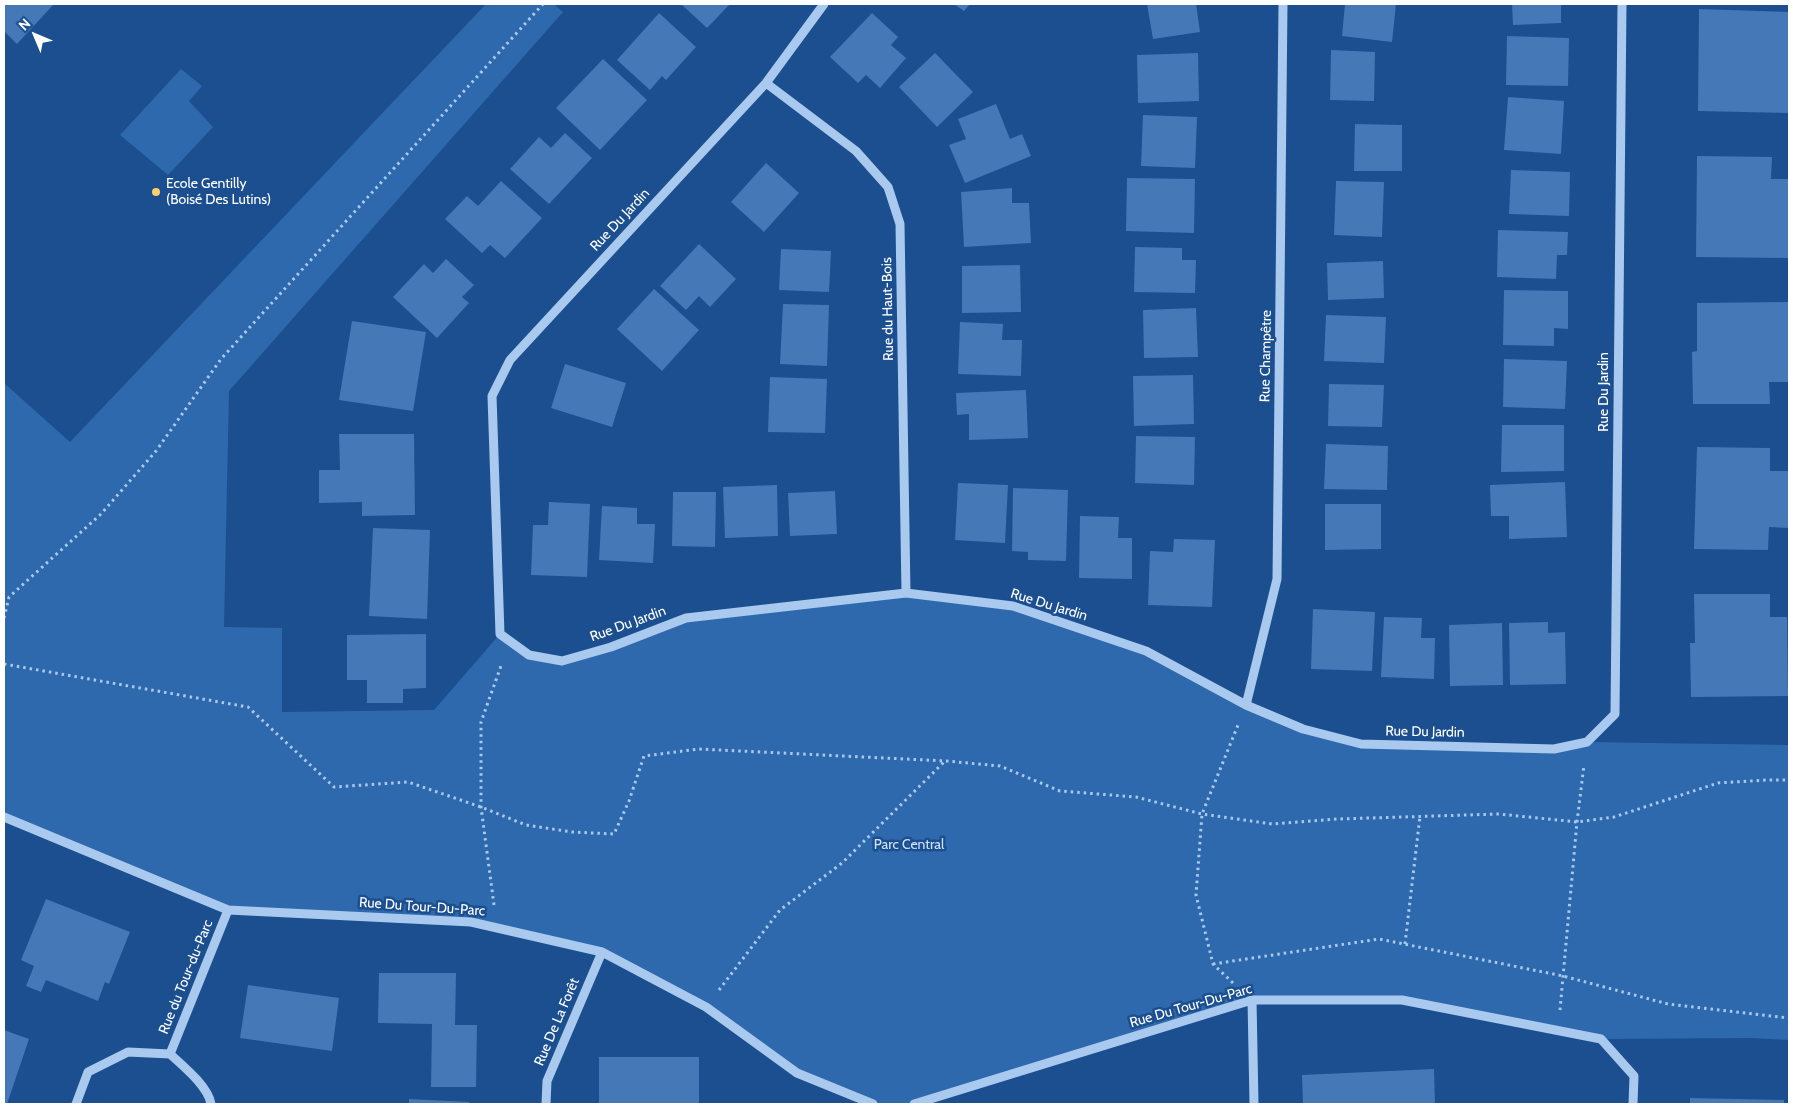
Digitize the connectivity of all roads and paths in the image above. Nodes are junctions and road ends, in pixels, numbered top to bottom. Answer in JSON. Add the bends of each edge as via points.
{"nodes":[{"id":1,"x":543,"y":4,"type":"edge"},
{"id":2,"x":824,"y":4,"type":"edge"},
{"id":3,"x":1283,"y":4,"type":"edge"},
{"id":4,"x":1622,"y":4,"type":"edge"},
{"id":5,"x":766,"y":83,"type":"junction"},
{"id":6,"x":906,"y":593,"type":"junction"},
{"id":7,"x":4,"y":618,"type":"edge"},
{"id":8,"x":510,"y":642,"type":"junction"},
{"id":9,"x":4,"y":664,"type":"edge"},
{"id":10,"x":1246,"y":705,"type":"junction"},
{"id":11,"x":1587,"y":742,"type":"junction"},
{"id":12,"x":946,"y":761,"type":"junction"},
{"id":13,"x":1789,"y":780,"type":"edge"},
{"id":14,"x":481,"y":807,"type":"junction"},
{"id":15,"x":1202,"y":814,"type":"junction"},
{"id":16,"x":1420,"y":816,"type":"junction"},
{"id":17,"x":4,"y":817,"type":"edge"},
{"id":18,"x":1577,"y":822,"type":"junction"},
{"id":19,"x":228,"y":910,"type":"junction"},
{"id":20,"x":497,"y":928,"type":"junction"},
{"id":21,"x":1405,"y":944,"type":"junction"},
{"id":22,"x":602,"y":952,"type":"junction"},
{"id":23,"x":1213,"y":964,"type":"junction"},
{"id":24,"x":1563,"y":976,"type":"junction"},
{"id":25,"x":1252,"y":1000,"type":"junction"},
{"id":26,"x":706,"y":1007,"type":"junction"},
{"id":27,"x":1789,"y":1018,"type":"edge"},
{"id":28,"x":1559,"y":1031,"type":"junction"},
{"id":29,"x":170,"y":1054,"type":"junction"},
{"id":30,"x":76,"y":1104,"type":"edge"},
{"id":31,"x":211,"y":1104,"type":"edge"},
{"id":32,"x":546,"y":1104,"type":"edge"},
{"id":33,"x":873,"y":1104,"type":"edge"},
{"id":34,"x":914,"y":1104,"type":"edge"},
{"id":35,"x":1254,"y":1104,"type":"edge"},
{"id":36,"x":1633,"y":1104,"type":"edge"}],
"edges":[{"from":1,"to":7,"type":"path","via":[[221,359],[156,451],[101,514],[9,597]]},
{"from":2,"to":5,"type":"street","name":"Rue Du Jardin"},
{"from":3,"to":10,"type":"street","name":"Rue Champêtre","via":[[1277,580]]},
{"from":4,"to":11,"type":"street","name":"Rue Du Jardin","via":[[1616,714]]},
{"from":5,"to":6,"type":"street","name":"Rue du Haut-Bois","via":[[856,151],[888,187],[900,224]]},
{"from":5,"to":8,"type":"street","name":"Rue Du Jardin","via":[[510,360],[492,396],[500,634]]},
{"from":6,"to":8,"type":"street","name":"Rue Du Jardin","via":[[686,618],[611,647],[562,661],[529,655]]},
{"from":6,"to":10,"type":"street","name":"Rue Du Jardin","via":[[1013,606],[1146,651]]},
{"from":8,"to":14,"type":"path","via":[[481,722]]},
{"from":9,"to":14,"type":"path","via":[[248,707],[334,787],[408,782]]},
{"from":10,"to":11,"type":"street","name":"Rue Du Jardin","via":[[1303,729],[1361,744],[1554,749]]},
{"from":10,"to":15,"type":"path"},
{"from":11,"to":18,"type":"path"},
{"from":12,"to":14,"type":"path","via":[[699,749],[644,756],[614,834],[526,825]]},
{"from":12,"to":15,"type":"path","via":[[1000,766],[1060,791],[1136,797]]},
{"from":12,"to":26,"type":"path","via":[[842,863],[780,910]]},
{"from":13,"to":18,"type":"path","via":[[1718,783],[1614,817]]},
{"from":14,"to":20,"type":"path"},
{"from":15,"to":16,"type":"path","via":[[1272,824]]},
{"from":15,"to":23,"type":"path","via":[[1196,895]]},
{"from":16,"to":18,"type":"path","via":[[1499,814]]},
{"from":16,"to":21,"type":"path"},
{"from":17,"to":19,"type":"street","name":"Rue Du Tour-Du-Parc"},
{"from":18,"to":24,"type":"path"},
{"from":19,"to":20,"type":"street","name":"Rue Du Tour-Du-Parc","via":[[471,922]]},
{"from":19,"to":29,"type":"street","name":"Rue du Tour-du-Parc"},
{"from":20,"to":22,"type":"street","name":"Rue Du Tour-Du-Parc"},
{"from":21,"to":23,"type":"path","via":[[1379,939]]},
{"from":21,"to":24,"type":"path"},
{"from":22,"to":26,"type":"street","name":"Rue Du Tour-Du-Parc"},
{"from":22,"to":32,"type":"street","name":"Rue De La Forêt","via":[[547,1081]]},
{"from":23,"to":25,"type":"path"},
{"from":24,"to":27,"type":"path","via":[[1668,1004]]},
{"from":24,"to":28,"type":"path"},
{"from":25,"to":28,"type":"street","name":"Rue Du Tour-Du-Parc","via":[[1402,1000]]},
{"from":25,"to":34,"type":"street","name":"Rue Du Tour-Du-Parc"},
{"from":25,"to":35,"type":"street"},
{"from":26,"to":33,"type":"street","name":"Rue Du Tour-Du-Parc","via":[[797,1073]]},
{"from":28,"to":36,"type":"street","name":"Rue Du Tour-Du-Parc","via":[[1601,1039],[1634,1076]]},
{"from":29,"to":30,"type":"street","name":"Rue du Tour-du-Parc","via":[[128,1052],[88,1072]]},
{"from":29,"to":31,"type":"street","name":"Rue du Tour-du-Parc","via":[[209,1096]]}]}
